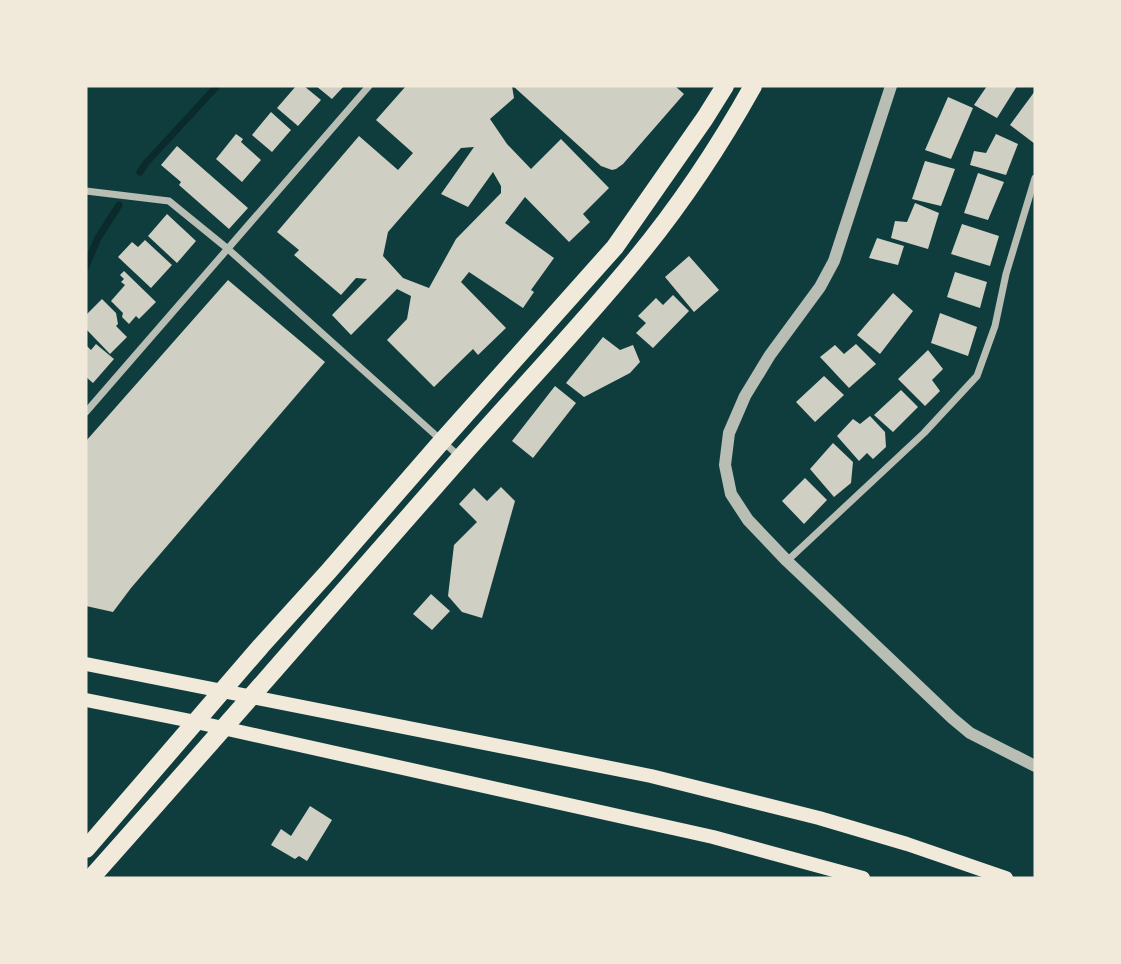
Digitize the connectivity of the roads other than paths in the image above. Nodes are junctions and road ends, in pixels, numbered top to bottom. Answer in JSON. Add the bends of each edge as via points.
{"nodes":[{"id":1,"x":369,"y":86,"type":"edge"},
{"id":2,"x":724,"y":86,"type":"edge"},
{"id":3,"x":753,"y":86,"type":"edge"},
{"id":4,"x":891,"y":86,"type":"edge"},
{"id":5,"x":1035,"y":178,"type":"edge"},
{"id":6,"x":86,"y":191,"type":"edge"},
{"id":7,"x":228,"y":249,"type":"junction"},
{"id":8,"x":86,"y":412,"type":"edge"},
{"id":9,"x":442,"y":441,"type":"junction"},
{"id":10,"x":460,"y":458,"type":"junction"},
{"id":11,"x":787,"y":561,"type":"junction"},
{"id":12,"x":86,"y":664,"type":"edge"},
{"id":13,"x":223,"y":690,"type":"junction"},
{"id":14,"x":252,"y":697,"type":"junction"},
{"id":15,"x":86,"y":700,"type":"edge"},
{"id":16,"x":196,"y":722,"type":"junction"},
{"id":17,"x":224,"y":729,"type":"junction"},
{"id":18,"x":1035,"y":766,"type":"edge"},
{"id":19,"x":86,"y":849,"type":"edge"},
{"id":20,"x":91,"y":878,"type":"edge"},
{"id":21,"x":863,"y":878,"type":"edge"},
{"id":22,"x":1006,"y":878,"type":"edge"}],
"edges":[{"from":1,"to":7,"type":"street"},
{"from":2,"to":9,"type":"main road","via":[[615,247]]},
{"from":3,"to":10,"type":"main road","via":[[695,178],[636,258]]},
{"from":4,"to":11,"type":"street","via":[[834,261],[770,355],[729,433],[725,465],[731,494],[748,520]]},
{"from":5,"to":11,"type":"street","via":[[977,376],[924,433]]},
{"from":6,"to":7,"type":"street","via":[[169,201]]},
{"from":7,"to":8,"type":"street"},
{"from":7,"to":9,"type":"street"},
{"from":9,"to":10,"type":"street"},
{"from":9,"to":13,"type":"main road"},
{"from":10,"to":14,"type":"main road"},
{"from":11,"to":18,"type":"street","via":[[970,733]]},
{"from":12,"to":13,"type":"main road"},
{"from":13,"to":14,"type":"main road"},
{"from":13,"to":16,"type":"main road"},
{"from":14,"to":17,"type":"main road"},
{"from":14,"to":22,"type":"main road","via":[[650,776],[820,818]]},
{"from":15,"to":16,"type":"main road"},
{"from":16,"to":17,"type":"main road"},
{"from":16,"to":19,"type":"main road"},
{"from":17,"to":20,"type":"main road"},
{"from":17,"to":21,"type":"main road","via":[[713,836]]}]}
